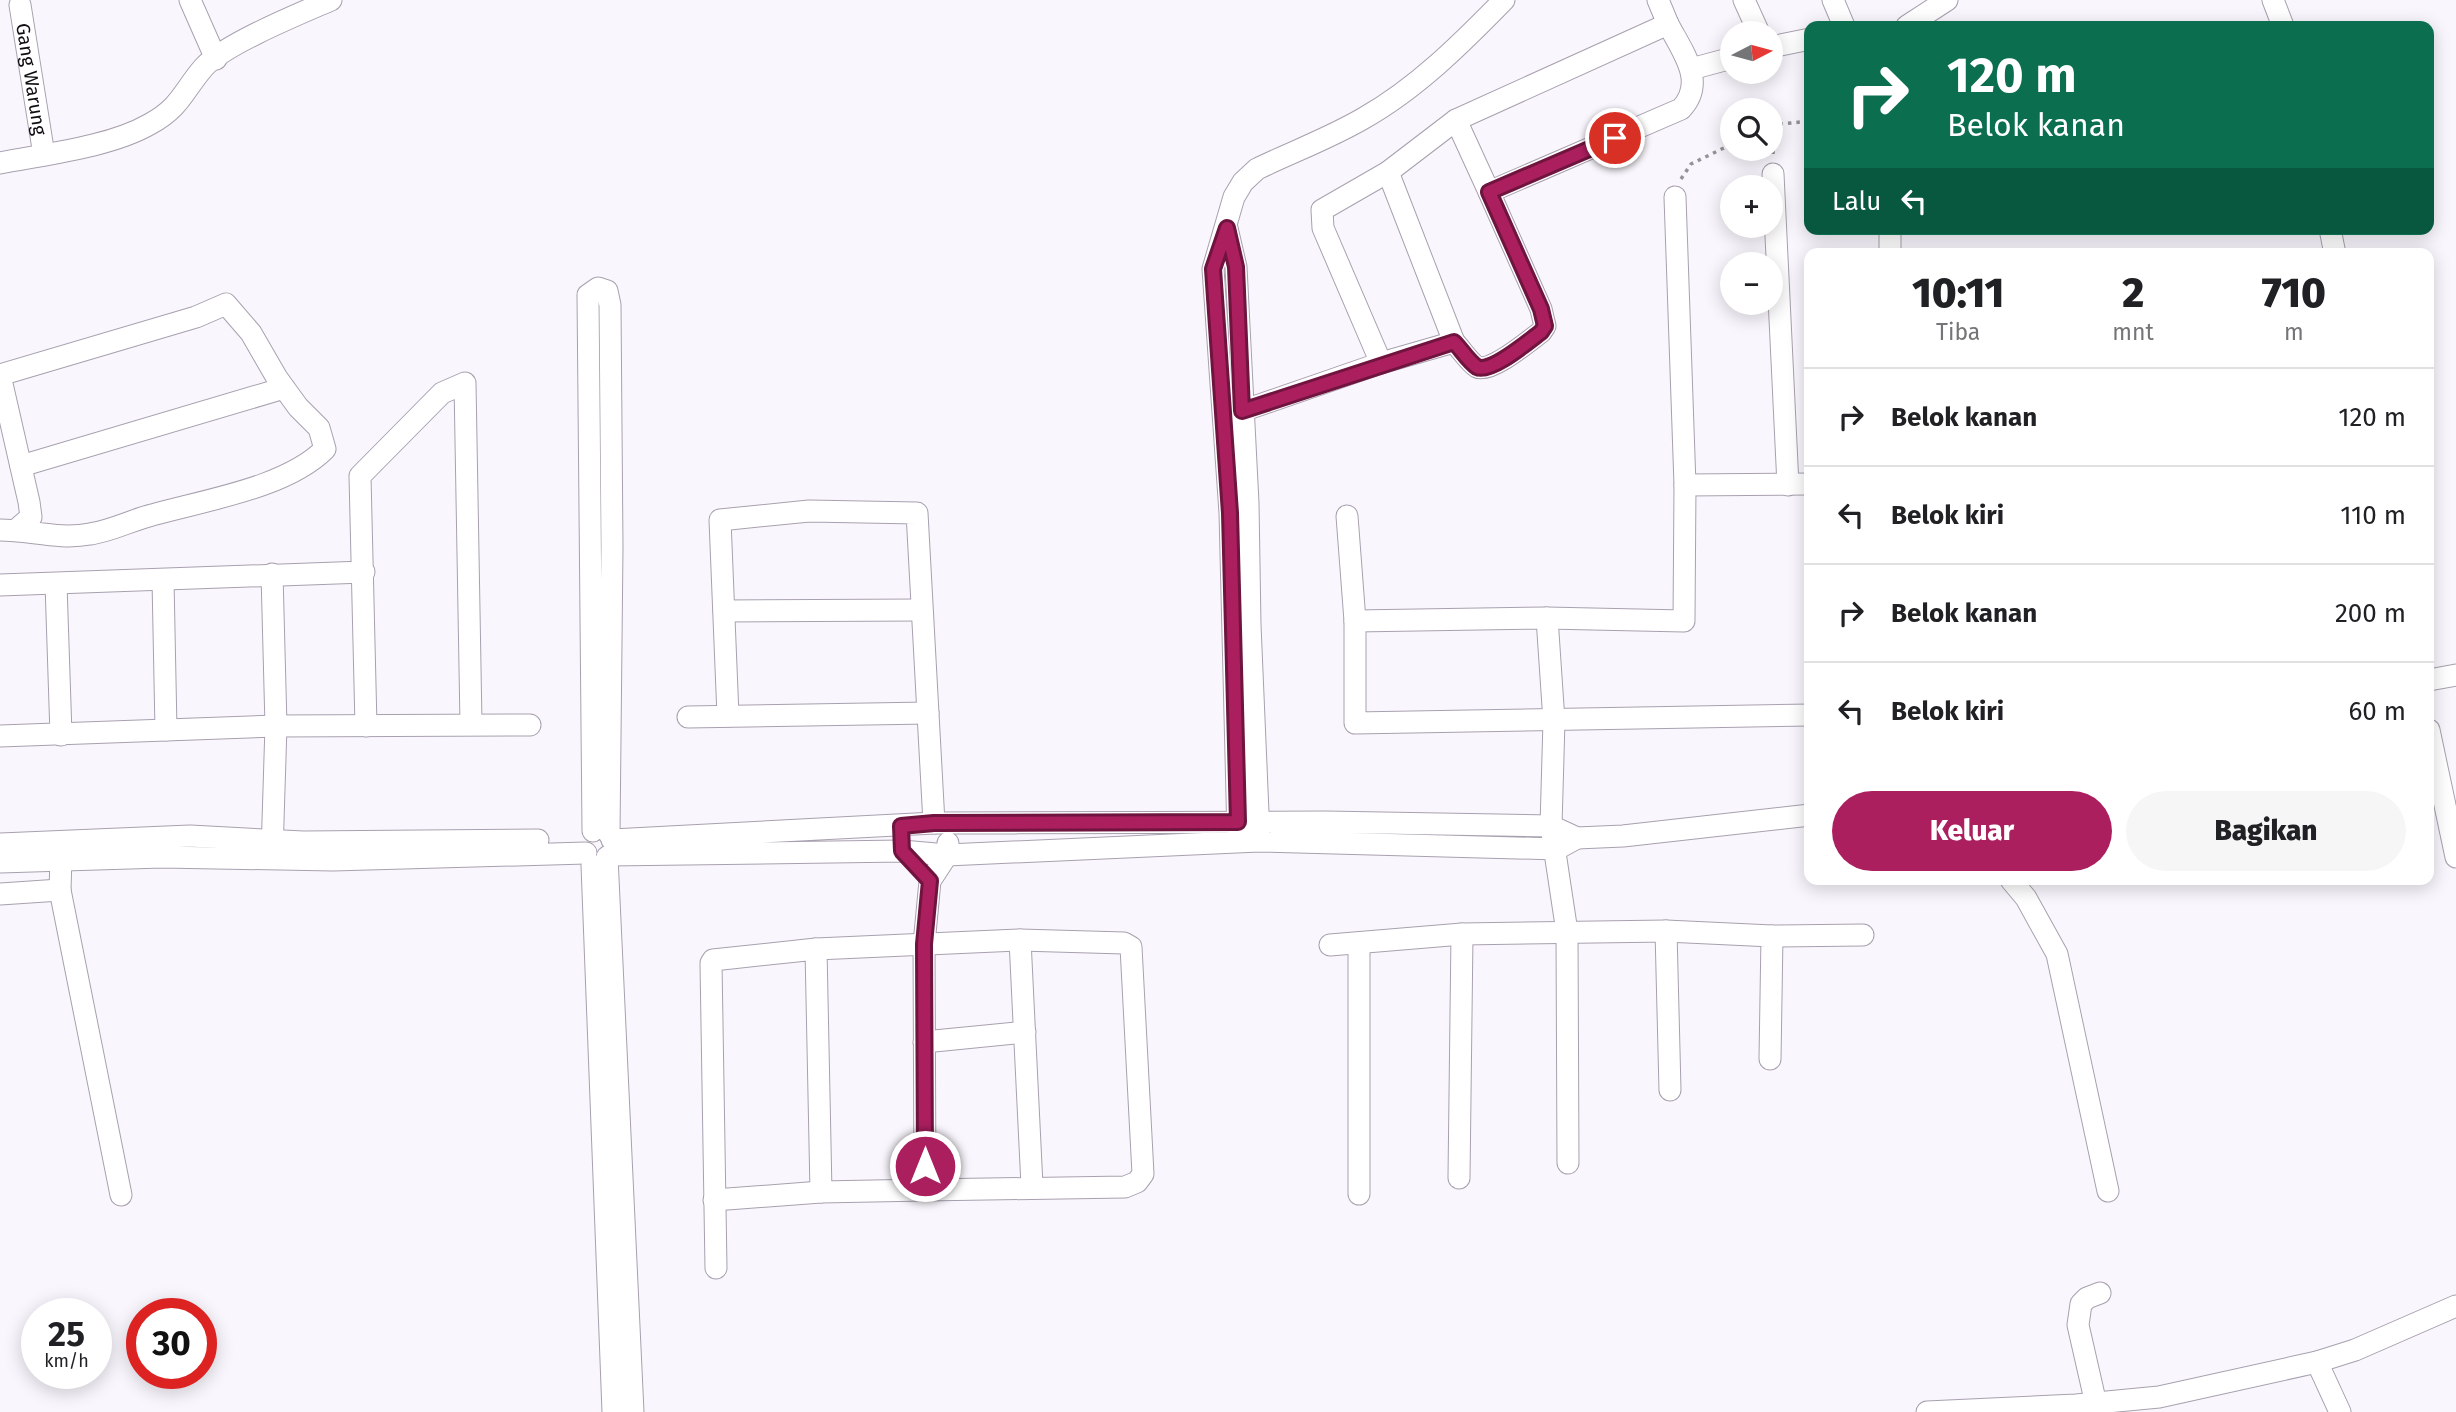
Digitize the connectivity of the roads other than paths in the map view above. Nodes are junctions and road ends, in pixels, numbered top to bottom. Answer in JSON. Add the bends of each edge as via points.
{"nodes":[{"id":1,"x":190,"y":0,"type":"edge"},
{"id":2,"x":331,"y":0,"type":"edge"},
{"id":3,"x":1504,"y":0,"type":"edge"},
{"id":4,"x":1658,"y":0,"type":"edge"},
{"id":5,"x":1744,"y":0,"type":"edge"},
{"id":6,"x":1833,"y":0,"type":"edge"},
{"id":7,"x":1947,"y":0,"type":"edge"},
{"id":8,"x":2273,"y":0,"type":"edge"},
{"id":9,"x":20,"y":5,"type":"dead end"},
{"id":10,"x":1924,"y":7,"type":"edge"},
{"id":11,"x":1754,"y":21,"type":"edge"},
{"id":12,"x":1842,"y":21,"type":"edge"},
{"id":13,"x":1911,"y":21,"type":"edge"},
{"id":14,"x":2281,"y":21,"type":"edge"},
{"id":15,"x":1668,"y":24,"type":"junction"},
{"id":16,"x":1804,"y":40,"type":"edge"},
{"id":17,"x":1783,"y":45,"type":"edge"},
{"id":18,"x":216,"y":59,"type":"junction"},
{"id":19,"x":1720,"y":61,"type":"edge"},
{"id":20,"x":1691,"y":69,"type":"junction"},
{"id":21,"x":1457,"y":120,"type":"junction"},
{"id":22,"x":44,"y":155,"type":"junction"},
{"id":23,"x":0,"y":163,"type":"edge"},
{"id":24,"x":1388,"y":172,"type":"junction"},
{"id":25,"x":1773,"y":174,"type":"road end"},
{"id":26,"x":1489,"y":192,"type":"junction"},
{"id":27,"x":1675,"y":197,"type":"dead end"},
{"id":28,"x":1227,"y":228,"type":"junction"},
{"id":29,"x":1454,"y":342,"type":"junction"},
{"id":30,"x":1381,"y":363,"type":"junction"},
{"id":31,"x":285,"y":388,"type":"junction"},
{"id":32,"x":1242,"y":411,"type":"junction"},
{"id":33,"x":21,"y":466,"type":"junction"},
{"id":34,"x":1804,"y":484,"type":"edge"},
{"id":35,"x":1685,"y":485,"type":"junction"},
{"id":36,"x":1788,"y":485,"type":"junction"},
{"id":37,"x":1348,"y":516,"type":"dead end"},
{"id":38,"x":8,"y":530,"type":"edge"},
{"id":39,"x":364,"y":572,"type":"junction"},
{"id":40,"x":272,"y":574,"type":"junction"},
{"id":41,"x":163,"y":580,"type":"junction"},
{"id":42,"x":55,"y":584,"type":"junction"},
{"id":43,"x":0,"y":585,"type":"edge"},
{"id":44,"x":921,"y":610,"type":"junction"},
{"id":45,"x":724,"y":611,"type":"junction"},
{"id":46,"x":1547,"y":618,"type":"junction"},
{"id":47,"x":1355,"y":621,"type":"junction"},
{"id":48,"x":2456,"y":675,"type":"edge"},
{"id":49,"x":2434,"y":679,"type":"edge"},
{"id":50,"x":928,"y":713,"type":"junction"},
{"id":51,"x":1804,"y":715,"type":"edge"},
{"id":52,"x":727,"y":716,"type":"junction"},
{"id":53,"x":688,"y":718,"type":"dead end"},
{"id":54,"x":1554,"y":721,"type":"junction"},
{"id":55,"x":471,"y":724,"type":"junction"},
{"id":56,"x":530,"y":725,"type":"dead end"},
{"id":57,"x":276,"y":726,"type":"junction"},
{"id":58,"x":366,"y":726,"type":"junction"},
{"id":59,"x":166,"y":730,"type":"junction"},
{"id":60,"x":61,"y":735,"type":"junction"},
{"id":61,"x":0,"y":736,"type":"edge"},
{"id":62,"x":2434,"y":753,"type":"edge"},
{"id":63,"x":1804,"y":816,"type":"edge"},
{"id":64,"x":941,"y":823,"type":"junction"},
{"id":65,"x":901,"y":826,"type":"junction"},
{"id":66,"x":1551,"y":826,"type":"junction"},
{"id":67,"x":1248,"y":832,"type":"junction"},
{"id":68,"x":1577,"y":838,"type":"junction"},
{"id":69,"x":0,"y":844,"type":"edge"},
{"id":70,"x":599,"y":846,"type":"junction"},
{"id":71,"x":272,"y":849,"type":"junction"},
{"id":72,"x":1557,"y":849,"type":"junction"},
{"id":73,"x":902,"y":851,"type":"junction"},
{"id":74,"x":947,"y":855,"type":"junction"},
{"id":75,"x":2456,"y":856,"type":"edge"},
{"id":76,"x":61,"y":858,"type":"junction"},
{"id":77,"x":0,"y":862,"type":"edge"},
{"id":78,"x":930,"y":881,"type":"junction"},
{"id":79,"x":2015,"y":885,"type":"edge"},
{"id":80,"x":60,"y":890,"type":"junction"},
{"id":81,"x":0,"y":894,"type":"edge"},
{"id":82,"x":1666,"y":930,"type":"junction"},
{"id":83,"x":1567,"y":932,"type":"junction"},
{"id":84,"x":1462,"y":934,"type":"junction"},
{"id":85,"x":1863,"y":935,"type":"dead end"},
{"id":86,"x":1772,"y":936,"type":"junction"},
{"id":87,"x":1020,"y":940,"type":"junction"},
{"id":88,"x":1359,"y":943,"type":"junction"},
{"id":89,"x":924,"y":944,"type":"junction"},
{"id":90,"x":1330,"y":944,"type":"dead end"},
{"id":91,"x":816,"y":949,"type":"junction"},
{"id":92,"x":1025,"y":1032,"type":"junction"},
{"id":93,"x":924,"y":1042,"type":"junction"},
{"id":94,"x":1770,"y":1059,"type":"dead end"},
{"id":95,"x":1670,"y":1090,"type":"dead end"},
{"id":96,"x":1568,"y":1163,"type":"dead end"},
{"id":97,"x":1458,"y":1178,"type":"dead end"},
{"id":98,"x":1032,"y":1186,"type":"junction"},
{"id":99,"x":925,"y":1191,"type":"junction"},
{"id":100,"x":2108,"y":1191,"type":"dead end"},
{"id":101,"x":821,"y":1192,"type":"junction"},
{"id":102,"x":1359,"y":1194,"type":"dead end"},
{"id":103,"x":121,"y":1195,"type":"dead end"},
{"id":104,"x":714,"y":1200,"type":"junction"},
{"id":105,"x":716,"y":1268,"type":"dead end"},
{"id":106,"x":2100,"y":1293,"type":"dead end"},
{"id":107,"x":2456,"y":1306,"type":"edge"},
{"id":108,"x":2317,"y":1362,"type":"junction"},
{"id":109,"x":2096,"y":1404,"type":"junction"},
{"id":110,"x":613,"y":1412,"type":"edge"},
{"id":111,"x":634,"y":1412,"type":"edge"},
{"id":112,"x":1927,"y":1412,"type":"edge"},
{"id":113,"x":2340,"y":1412,"type":"edge"}],
"edges":[{"from":1,"to":18,"type":"street"},
{"from":2,"to":18,"type":"street","via":[[288,18]]},
{"from":3,"to":28,"type":"street","via":[[1389,102],[1256,169],[1234,197]]},
{"from":4,"to":15,"type":"street"},
{"from":5,"to":11,"type":"street"},
{"from":6,"to":12,"type":"street"},
{"from":7,"to":10,"type":"street"},
{"from":8,"to":14,"type":"street"},
{"from":9,"to":22,"type":"street","name":"Gang Warung"},
{"from":10,"to":13,"type":"street"},
{"from":15,"to":20,"type":"street"},
{"from":15,"to":21,"type":"street"},
{"from":16,"to":17,"type":"street"},
{"from":18,"to":22,"type":"street","via":[[205,66],[171,111],[147,126]]},
{"from":19,"to":20,"type":"street"},
{"from":20,"to":26,"type":"street","via":[[1694,86],[1681,109]]},
{"from":21,"to":24,"type":"street"},
{"from":21,"to":26,"type":"street"},
{"from":22,"to":23,"type":"street"},
{"from":24,"to":29,"type":"street"},
{"from":24,"to":30,"type":"street","via":[[1322,210],[1321,215]]},
{"from":25,"to":36,"type":"street"},
{"from":26,"to":29,"type":"street","via":[[1545,326],[1484,368]]},
{"from":27,"to":35,"type":"street"},
{"from":28,"to":32,"type":"street","via":[[1236,267]]},
{"from":28,"to":67,"type":"street","via":[[1213,269]]},
{"from":29,"to":30,"type":"street"},
{"from":30,"to":32,"type":"street"},
{"from":31,"to":33,"type":"street"},
{"from":31,"to":33,"type":"street","via":[[251,333],[226,304],[196,317],[0,374]]},
{"from":31,"to":38,"type":"street","via":[[319,428],[325,449],[310,465],[252,487],[91,534],[41,536]]},
{"from":32,"to":67,"type":"street","via":[[1248,503]]},
{"from":33,"to":38,"type":"street","via":[[31,517]]},
{"from":34,"to":36,"type":"street"},
{"from":35,"to":36,"type":"street"},
{"from":35,"to":46,"type":"street","via":[[1684,621]]},
{"from":37,"to":47,"type":"street"},
{"from":39,"to":40,"type":"street"},
{"from":39,"to":55,"type":"street","via":[[360,475],[442,393],[465,383]]},
{"from":39,"to":58,"type":"street"},
{"from":40,"to":41,"type":"street"},
{"from":40,"to":57,"type":"street"},
{"from":41,"to":42,"type":"street"},
{"from":41,"to":59,"type":"street"},
{"from":42,"to":43,"type":"street"},
{"from":42,"to":60,"type":"street"},
{"from":44,"to":45,"type":"street"},
{"from":44,"to":45,"type":"street","via":[[917,513],[808,511],[720,520]]},
{"from":44,"to":50,"type":"street"},
{"from":45,"to":52,"type":"street"},
{"from":46,"to":47,"type":"street"},
{"from":46,"to":54,"type":"street"},
{"from":47,"to":54,"type":"street","via":[[1355,723]]},
{"from":48,"to":49,"type":"street"},
{"from":50,"to":52,"type":"street"},
{"from":50,"to":64,"type":"street"},
{"from":51,"to":54,"type":"street"},
{"from":52,"to":53,"type":"street"},
{"from":54,"to":66,"type":"street"},
{"from":55,"to":56,"type":"street"},
{"from":55,"to":58,"type":"street"},
{"from":57,"to":58,"type":"street"},
{"from":57,"to":59,"type":"street"},
{"from":57,"to":71,"type":"street"},
{"from":59,"to":60,"type":"street"},
{"from":60,"to":61,"type":"street"},
{"from":62,"to":75,"type":"street"},
{"from":63,"to":68,"type":"street"},
{"from":64,"to":65,"type":"street"},
{"from":64,"to":67,"type":"street"},
{"from":64,"to":74,"type":"street"},
{"from":65,"to":70,"type":"street"},
{"from":65,"to":73,"type":"street"},
{"from":66,"to":67,"type":"street"},
{"from":66,"to":68,"type":"street"},
{"from":66,"to":72,"type":"street"},
{"from":67,"to":72,"type":"street"},
{"from":67,"to":74,"type":"street"},
{"from":68,"to":72,"type":"street"},
{"from":69,"to":71,"type":"street","via":[[190,836]]},
{"from":70,"to":70,"type":"street","via":[[612,547],[610,305],[607,291],[598,288],[588,295]]},
{"from":70,"to":71,"type":"street","via":[[333,860]]},
{"from":70,"to":73,"type":"street"},
{"from":70,"to":110,"type":"street"},
{"from":70,"to":111,"type":"street"},
{"from":71,"to":76,"type":"street"},
{"from":72,"to":83,"type":"street"},
{"from":73,"to":74,"type":"street"},
{"from":73,"to":78,"type":"street"},
{"from":74,"to":78,"type":"street"},
{"from":76,"to":77,"type":"street"},
{"from":76,"to":80,"type":"street"},
{"from":78,"to":89,"type":"street"},
{"from":79,"to":100,"type":"street","via":[[2057,954]]},
{"from":80,"to":81,"type":"street"},
{"from":80,"to":103,"type":"street"},
{"from":82,"to":83,"type":"street"},
{"from":82,"to":86,"type":"street"},
{"from":82,"to":95,"type":"street"},
{"from":83,"to":84,"type":"street"},
{"from":83,"to":96,"type":"street"},
{"from":84,"to":88,"type":"street"},
{"from":84,"to":97,"type":"street"},
{"from":85,"to":86,"type":"street"},
{"from":86,"to":94,"type":"street"},
{"from":87,"to":89,"type":"street"},
{"from":87,"to":92,"type":"street"},
{"from":87,"to":98,"type":"street","via":[[1124,943],[1131,947],[1135,969],[1143,1174],[1138,1182],[1125,1186]]},
{"from":88,"to":90,"type":"street"},
{"from":88,"to":102,"type":"street"},
{"from":89,"to":91,"type":"street"},
{"from":89,"to":93,"type":"street"},
{"from":91,"to":101,"type":"street"},
{"from":91,"to":104,"type":"street","via":[[711,963]]},
{"from":92,"to":93,"type":"street"},
{"from":92,"to":98,"type":"street"},
{"from":93,"to":99,"type":"street"},
{"from":98,"to":99,"type":"street"},
{"from":99,"to":101,"type":"street"},
{"from":101,"to":104,"type":"street"},
{"from":104,"to":105,"type":"street"},
{"from":106,"to":109,"type":"street","via":[[2087,1298],[2078,1315]]},
{"from":107,"to":108,"type":"street"},
{"from":108,"to":109,"type":"street","via":[[2159,1396]]},
{"from":108,"to":113,"type":"street"},
{"from":109,"to":112,"type":"street"}]}
